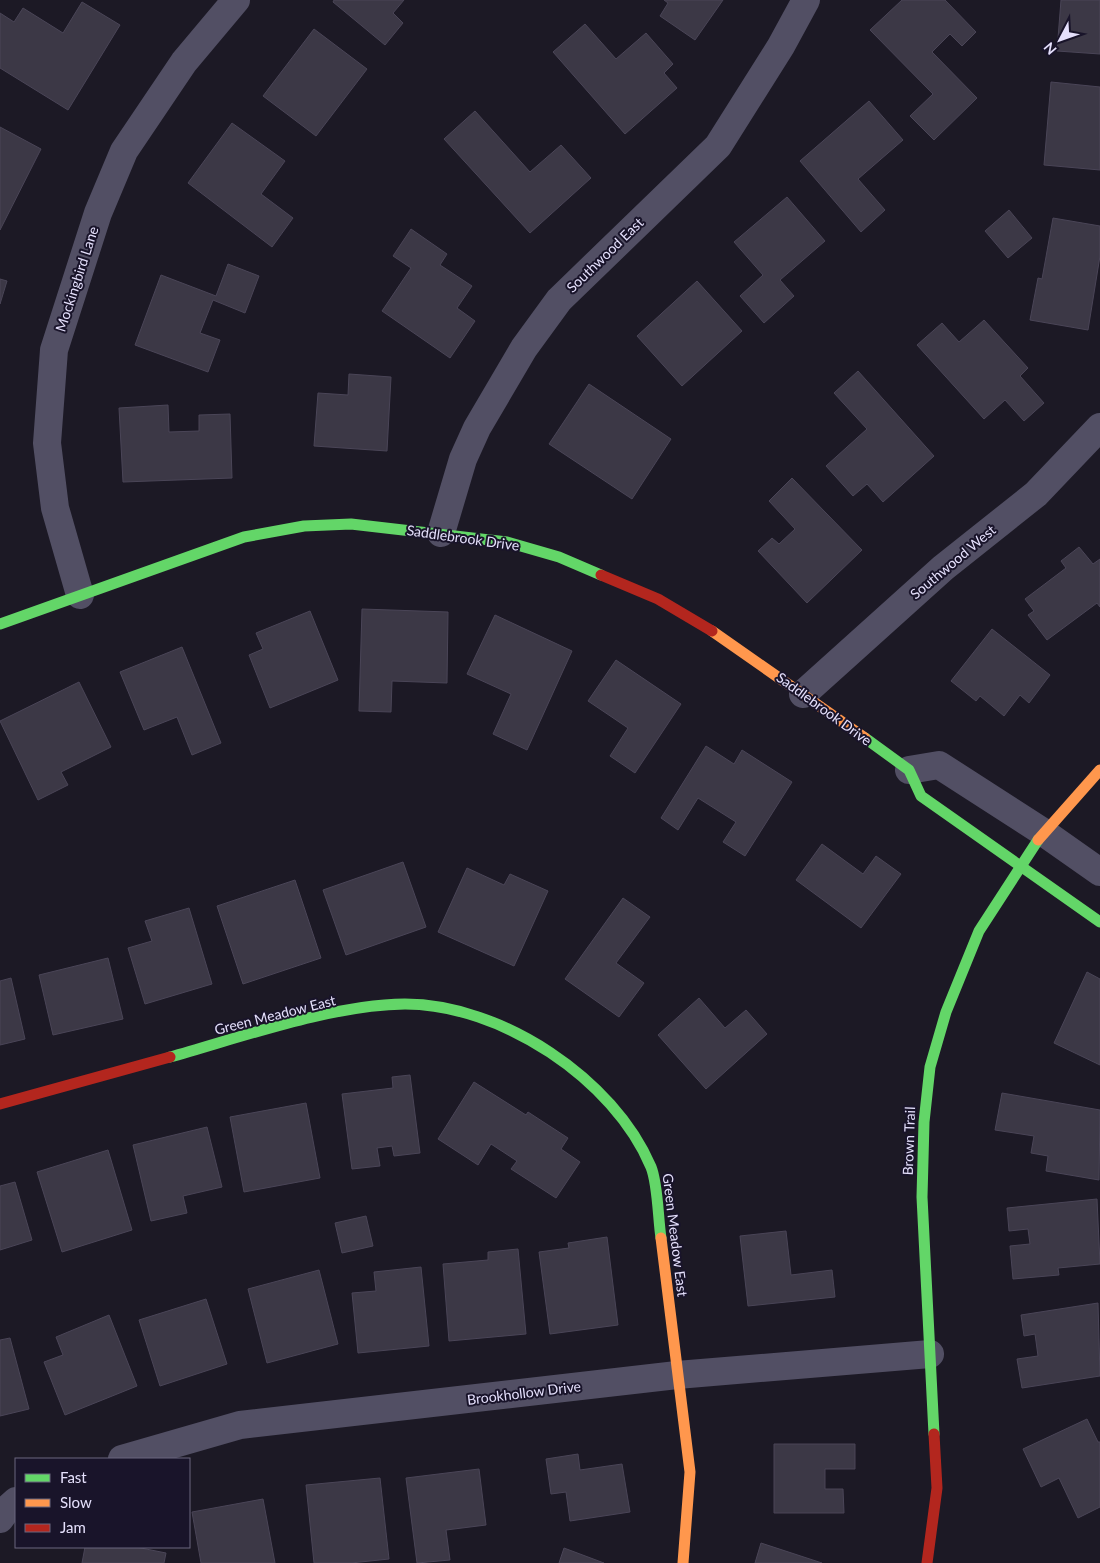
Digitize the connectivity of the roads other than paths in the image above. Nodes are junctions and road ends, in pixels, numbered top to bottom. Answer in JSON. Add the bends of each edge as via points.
{"nodes":[{"id":1,"x":236,"y":0,"type":"edge"},
{"id":2,"x":806,"y":0,"type":"edge"},
{"id":3,"x":1100,"y":427,"type":"edge"},
{"id":4,"x":441,"y":532,"type":"junction"},
{"id":5,"x":80,"y":595,"type":"junction"},
{"id":6,"x":0,"y":624,"type":"edge"},
{"id":7,"x":803,"y":694,"type":"junction"},
{"id":8,"x":909,"y":770,"type":"junction"},
{"id":9,"x":1100,"y":770,"type":"edge"},
{"id":10,"x":1043,"y":832,"type":"junction"},
{"id":11,"x":1019,"y":866,"type":"junction"},
{"id":12,"x":1100,"y":872,"type":"edge"},
{"id":13,"x":1100,"y":922,"type":"edge"},
{"id":14,"x":0,"y":1104,"type":"edge"},
{"id":15,"x":930,"y":1354,"type":"junction"},
{"id":16,"x":677,"y":1375,"type":"junction"},
{"id":17,"x":125,"y":1458,"type":"edge"},
{"id":18,"x":15,"y":1503,"type":"edge"},
{"id":19,"x":0,"y":1520,"type":"edge"},
{"id":20,"x":683,"y":1563,"type":"edge"},
{"id":21,"x":927,"y":1563,"type":"edge"}],
"edges":[{"from":1,"to":5,"type":"street","name":"Mockingbird Lane","via":[[184,62],[124,151],[98,213],[54,350],[47,443],[55,508]]},
{"from":2,"to":4,"type":"street","name":"Southwood East","via":[[718,146],[559,300],[524,348],[463,459]]},
{"from":3,"to":7,"type":"street","name":"Southwood West","via":[[1036,494],[943,568]]},
{"from":4,"to":5,"type":"street","name":"Saddlebrook Drive","via":[[351,524],[304,526],[244,538]]},
{"from":4,"to":7,"type":"street","name":"Saddlebrook Drive","via":[[507,542],[559,557],[658,599],[728,641]]},
{"from":5,"to":6,"type":"street","name":"Saddlebrook Drive"},
{"from":7,"to":8,"type":"street","name":"Saddlebrook Drive"},
{"from":8,"to":10,"type":"street","via":[[938,765]]},
{"from":8,"to":11,"type":"street","name":"Saddlebrook Drive","via":[[921,796]]},
{"from":9,"to":10,"type":"street","name":"Brown Trail"},
{"from":10,"to":11,"type":"street","name":"Brown Trail"},
{"from":10,"to":12,"type":"street"},
{"from":11,"to":13,"type":"street","name":"Saddlebrook Drive"},
{"from":11,"to":15,"type":"street","name":"Brown Trail","via":[[979,931],[946,1012],[930,1067],[924,1122],[922,1197]]},
{"from":14,"to":16,"type":"street","name":"Green Meadow East","via":[[321,1016],[389,1006],[428,1005],[481,1016],[515,1031],[579,1072],[603,1095],[641,1144],[652,1170]]},
{"from":15,"to":16,"type":"street","name":"Brookhollow Drive"},
{"from":15,"to":21,"type":"street","name":"Brown Trail","via":[[937,1488]]},
{"from":16,"to":17,"type":"street","name":"Brookhollow Drive","via":[[240,1425]]},
{"from":16,"to":20,"type":"street","name":"Green Meadow East","via":[[690,1472]]},
{"from":18,"to":19,"type":"street"}]}
